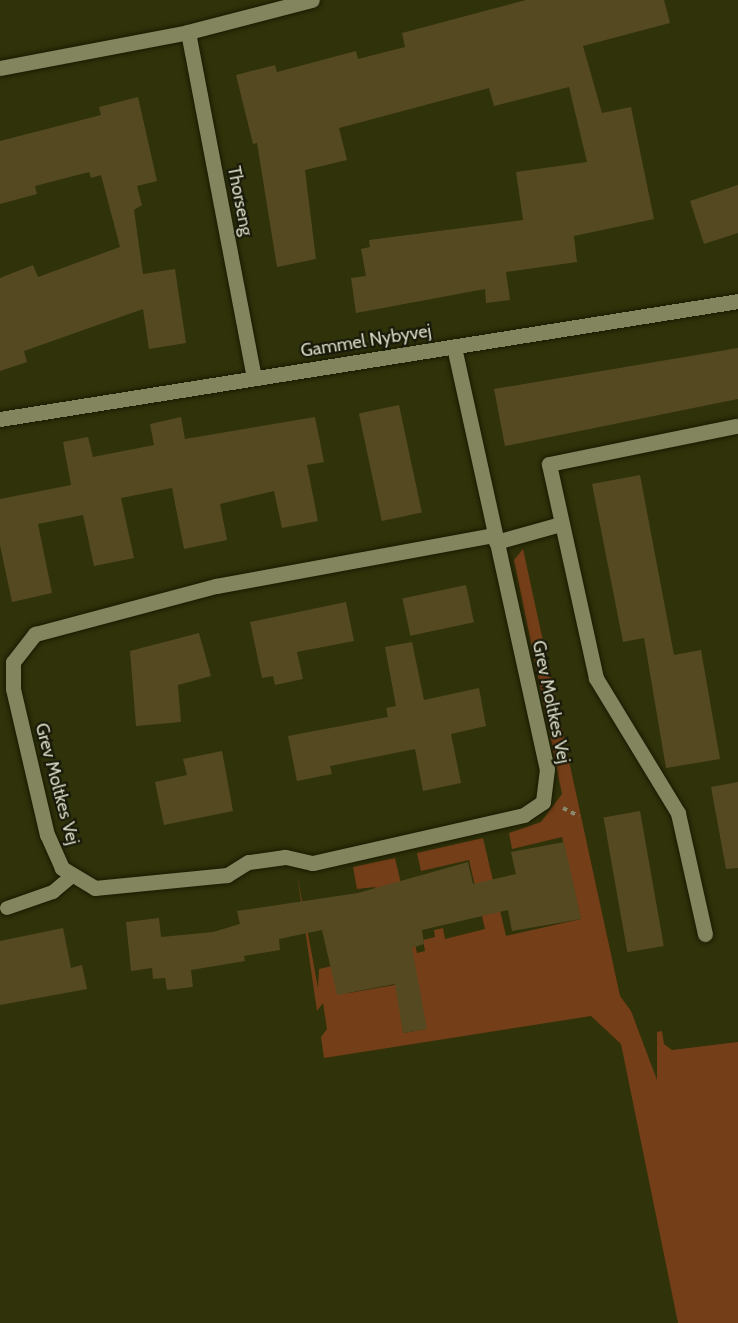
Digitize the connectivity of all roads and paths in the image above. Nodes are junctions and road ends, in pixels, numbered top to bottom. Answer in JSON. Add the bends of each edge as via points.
{"nodes":[{"id":1,"x":312,"y":0,"type":"edge"},
{"id":2,"x":188,"y":32,"type":"junction"},
{"id":3,"x":0,"y":68,"type":"edge"},
{"id":4,"x":738,"y":301,"type":"edge"},
{"id":5,"x":454,"y":347,"type":"junction"},
{"id":6,"x":254,"y":378,"type":"junction"},
{"id":7,"x":0,"y":419,"type":"edge"},
{"id":8,"x":736,"y":426,"type":"dead end"},
{"id":9,"x":561,"y":524,"type":"junction"},
{"id":10,"x":495,"y":538,"type":"junction"},
{"id":11,"x":558,"y":804,"type":"dead end"},
{"id":12,"x":579,"y":816,"type":"dead end"},
{"id":13,"x":71,"y":878,"type":"junction"},
{"id":14,"x":7,"y":908,"type":"dead end"},
{"id":15,"x":705,"y":934,"type":"dead end"}],
"edges":[{"from":1,"to":2,"type":"street"},
{"from":2,"to":3,"type":"street","via":[[43,64]]},
{"from":2,"to":6,"type":"street","name":"Thorseng"},
{"from":4,"to":5,"type":"street","name":"Gammel Nybyvej"},
{"from":5,"to":6,"type":"street","name":"Gammel Nybyvej"},
{"from":5,"to":10,"type":"street","name":"Grev Moltkes Vej"},
{"from":6,"to":7,"type":"street","name":"Gammel Nybyvej"},
{"from":8,"to":9,"type":"street","via":[[549,464]]},
{"from":9,"to":10,"type":"street","name":"Grev Moltkes Vej"},
{"from":9,"to":15,"type":"street","via":[[596,678],[678,813]]},
{"from":10,"to":13,"type":"street","name":"Grev Moltkes Vej","via":[[216,586],[35,634],[13,663],[13,689],[47,835]]},
{"from":10,"to":13,"type":"street","name":"Grev Moltkes Vej","via":[[547,769],[548,786],[539,807],[312,863],[267,859],[248,862],[227,875],[95,888]]},
{"from":11,"to":12,"type":"path"},
{"from":13,"to":14,"type":"lane","via":[[53,892]]}]}
